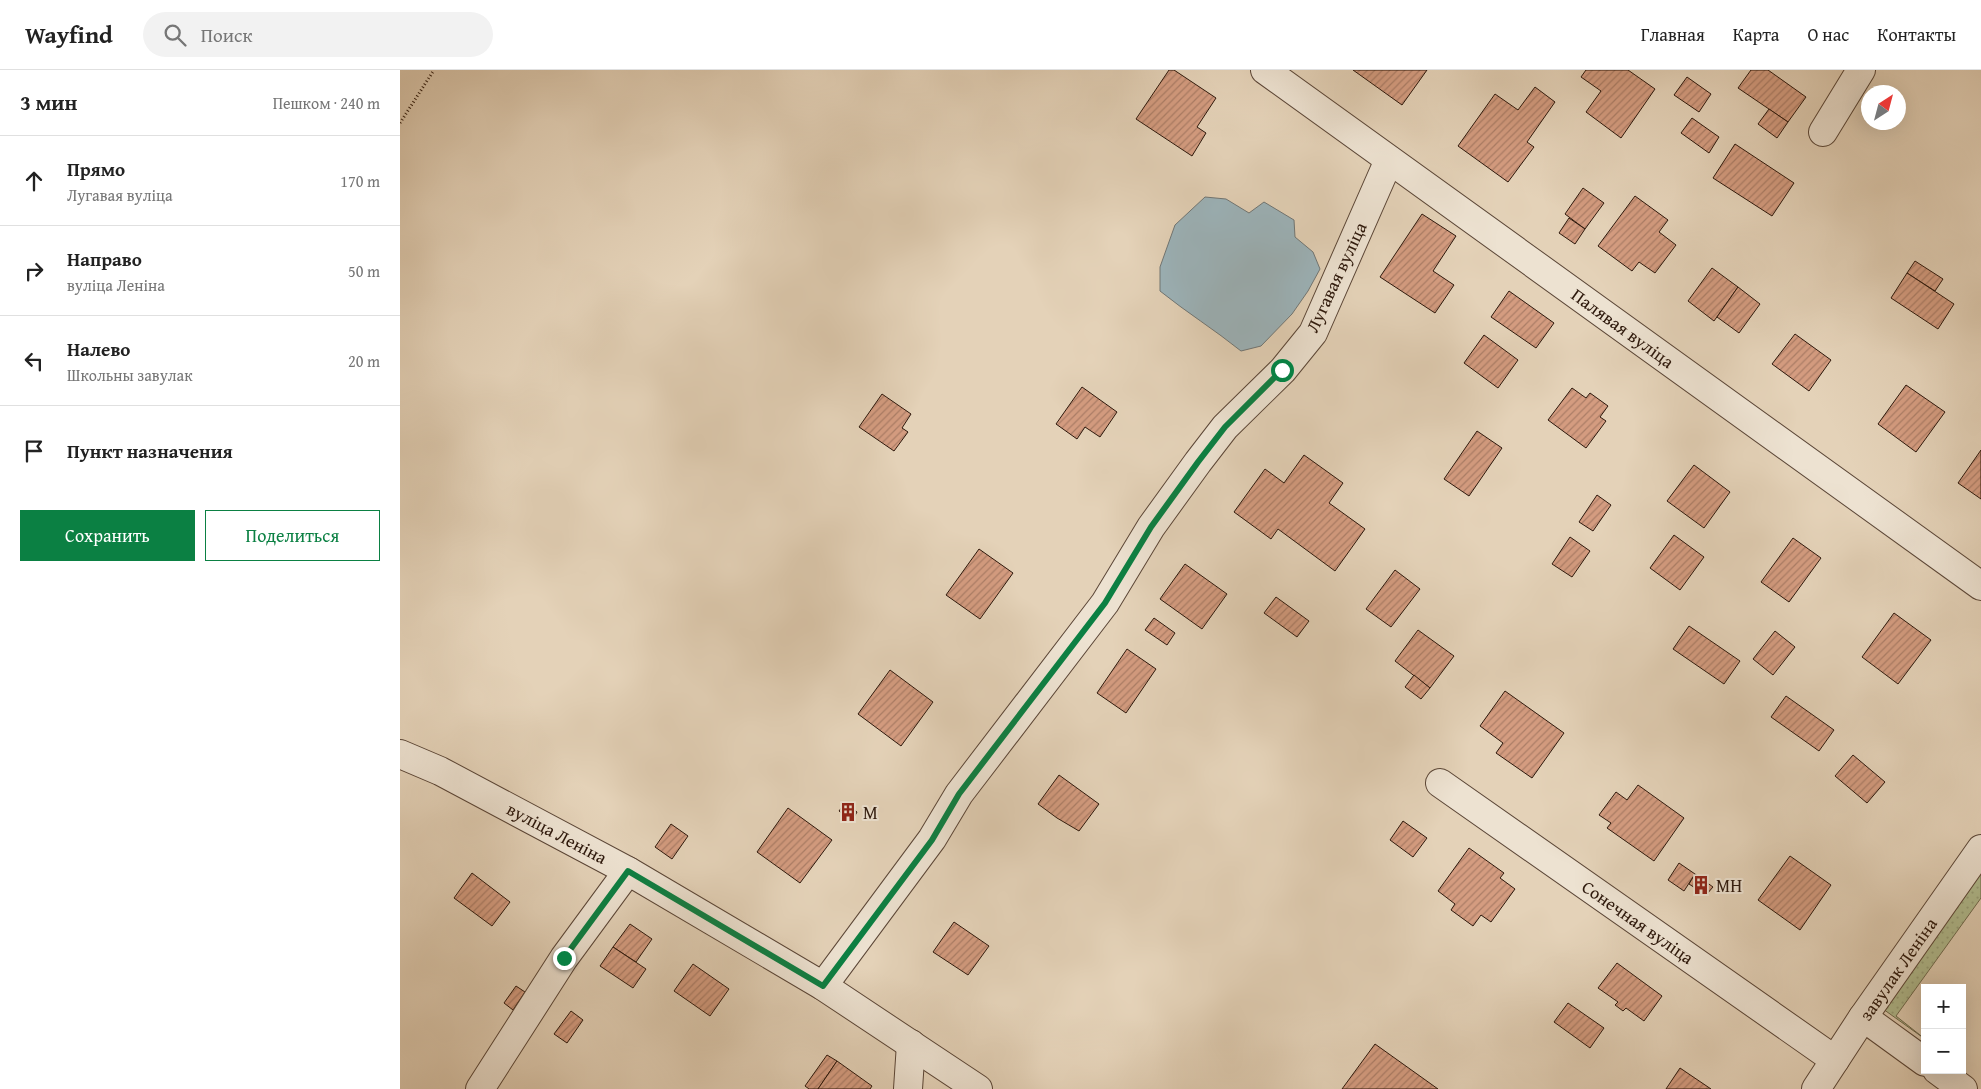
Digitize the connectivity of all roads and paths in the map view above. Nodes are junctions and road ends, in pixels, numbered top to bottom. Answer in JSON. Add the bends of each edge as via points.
{"nodes":[{"id":1,"x":434,"y":70,"type":"edge"},
{"id":2,"x":1265,"y":70,"type":"edge"},
{"id":3,"x":1861,"y":70,"type":"edge"},
{"id":4,"x":400,"y":123,"type":"edge"},
{"id":5,"x":1823,"y":132,"type":"dead end"},
{"id":6,"x":1389,"y":160,"type":"junction"},
{"id":7,"x":1981,"y":586,"type":"edge"},
{"id":8,"x":400,"y":754,"type":"edge"},
{"id":9,"x":1440,"y":783,"type":"dead end"},
{"id":10,"x":1981,"y":849,"type":"edge"},
{"id":11,"x":628,"y":871,"type":"junction"},
{"id":12,"x":823,"y":986,"type":"junction"},
{"id":13,"x":1863,"y":1018,"type":"junction"},
{"id":14,"x":911,"y":1044,"type":"junction"},
{"id":15,"x":1921,"y":1059,"type":"edge"},
{"id":16,"x":1835,"y":1060,"type":"junction"},
{"id":17,"x":1942,"y":1074,"type":"edge"},
{"id":18,"x":480,"y":1089,"type":"edge"},
{"id":19,"x":908,"y":1089,"type":"edge"},
{"id":20,"x":978,"y":1089,"type":"edge"},
{"id":21,"x":1816,"y":1089,"type":"edge"},
{"id":22,"x":1963,"y":1089,"type":"edge"}],
"edges":[{"from":1,"to":4,"type":"path"},
{"from":2,"to":6,"type":"street","name":"Палявая вуліца"},
{"from":3,"to":5,"type":"street"},
{"from":6,"to":7,"type":"street","name":"Палявая вуліца"},
{"from":6,"to":12,"type":"street","name":"Лугавая вуліца","via":[[1313,333],[1282,370],[1225,427],[1198,462],[1151,527],[1105,603],[959,794],[932,840]]},
{"from":8,"to":11,"type":"street","name":"вуліца Леніна","via":[[440,771]]},
{"from":9,"to":16,"type":"street","name":"Сонечная вуліца"},
{"from":10,"to":13,"type":"street","name":"завулак Леніна"},
{"from":11,"to":12,"type":"street","name":"вуліца Леніна"},
{"from":11,"to":18,"type":"street","via":[[564,958]]},
{"from":12,"to":14,"type":"street","name":"вуліца Леніна"},
{"from":13,"to":15,"type":"street"},
{"from":13,"to":16,"type":"street","name":"завулак Леніна"},
{"from":14,"to":19,"type":"street"},
{"from":14,"to":20,"type":"street","name":"вуліца Леніна"},
{"from":16,"to":21,"type":"street","name":"завулак Леніна"},
{"from":17,"to":22,"type":"street"}]}
